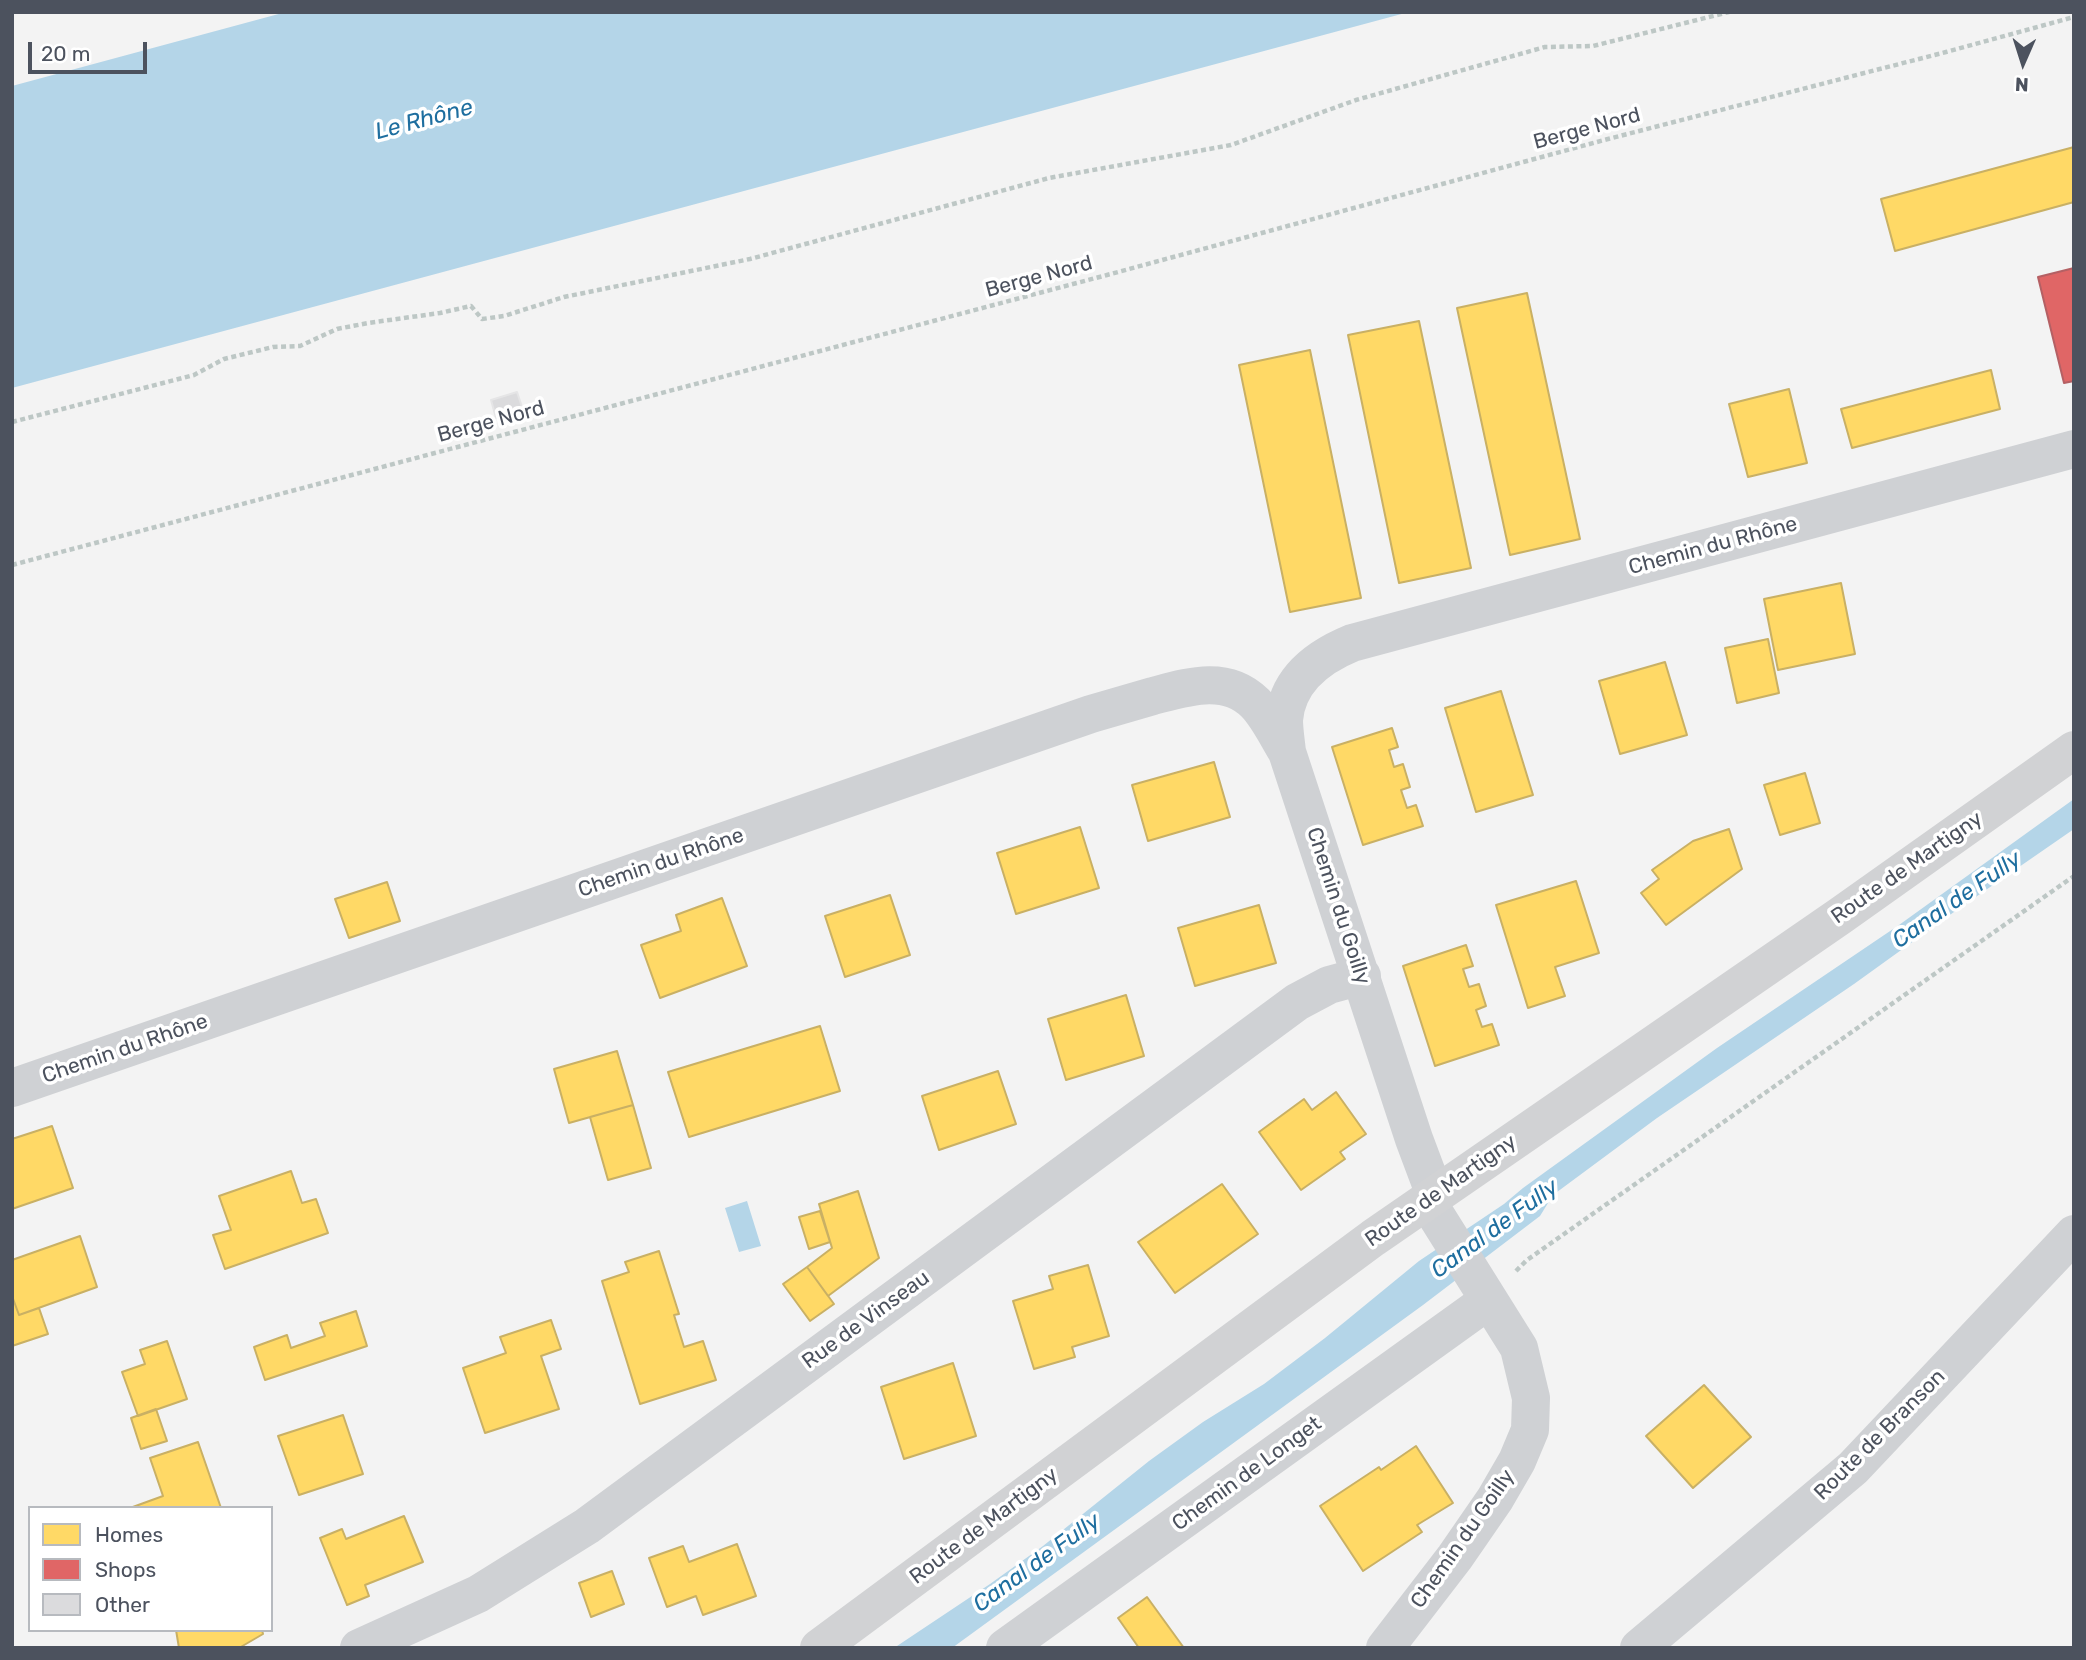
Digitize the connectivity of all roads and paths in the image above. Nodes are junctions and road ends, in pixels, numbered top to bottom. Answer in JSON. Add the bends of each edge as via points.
{"nodes":[{"id":1,"x":1729,"y":12,"type":"edge"},
{"id":2,"x":2074,"y":16,"type":"edge"},
{"id":3,"x":12,"y":422,"type":"edge"},
{"id":4,"x":2074,"y":449,"type":"edge"},
{"id":5,"x":12,"y":565,"type":"edge"},
{"id":6,"x":1352,"y":643,"type":"joint"},
{"id":7,"x":2074,"y":750,"type":"edge"},
{"id":8,"x":1287,"y":752,"type":"junction"},
{"id":9,"x":2074,"y":876,"type":"edge"},
{"id":10,"x":1362,"y":976,"type":"junction"},
{"id":11,"x":12,"y":1088,"type":"edge"},
{"id":12,"x":1435,"y":1207,"type":"junction"},
{"id":13,"x":2074,"y":1234,"type":"edge"},
{"id":14,"x":1484,"y":1292,"type":"junction"},
{"id":15,"x":359,"y":1648,"type":"edge"},
{"id":16,"x":819,"y":1648,"type":"edge"},
{"id":17,"x":1005,"y":1648,"type":"edge"},
{"id":18,"x":1385,"y":1648,"type":"edge"},
{"id":19,"x":1639,"y":1648,"type":"edge"}],
"edges":[{"from":1,"to":3,"type":"path","via":[[1593,46],[1545,47],[1356,100],[1231,145],[1049,178],[750,259],[564,298],[504,316],[482,318],[471,306],[338,329],[300,346],[273,347],[224,359],[194,375]]},
{"from":2,"to":5,"type":"path","name":"Berge Nord"},
{"from":4,"to":6,"type":"street","name":"Chemin du Rhône"},
{"from":6,"to":8,"type":"street","name":"Chemin du Goilly","via":[[1304,672],[1293,689],[1284,723]]},
{"from":7,"to":12,"type":"main road","name":"Route de Martigny"},
{"from":8,"to":10,"type":"street","name":"Chemin du Goilly"},
{"from":8,"to":11,"type":"street","name":"Chemin du Rhône","via":[[1256,704],[1240,691],[1192,685],[1090,714]]},
{"from":9,"to":14,"type":"path"},
{"from":10,"to":12,"type":"street","name":"Chemin du Goilly"},
{"from":10,"to":15,"type":"street","name":"Rue de Vinseau","via":[[1329,985],[1297,1002],[587,1526],[478,1594]]},
{"from":12,"to":14,"type":"street","name":"Chemin du Goilly"},
{"from":12,"to":16,"type":"main road","name":"Route de Martigny","via":[[1287,1300]]},
{"from":13,"to":19,"type":"street","name":"Route de Branson","via":[[1853,1468]]},
{"from":14,"to":17,"type":"street","name":"Chemin de Longet"},
{"from":14,"to":18,"type":"street","name":"Chemin du Goilly","via":[[1519,1348],[1531,1398],[1530,1430],[1495,1499]]}]}
